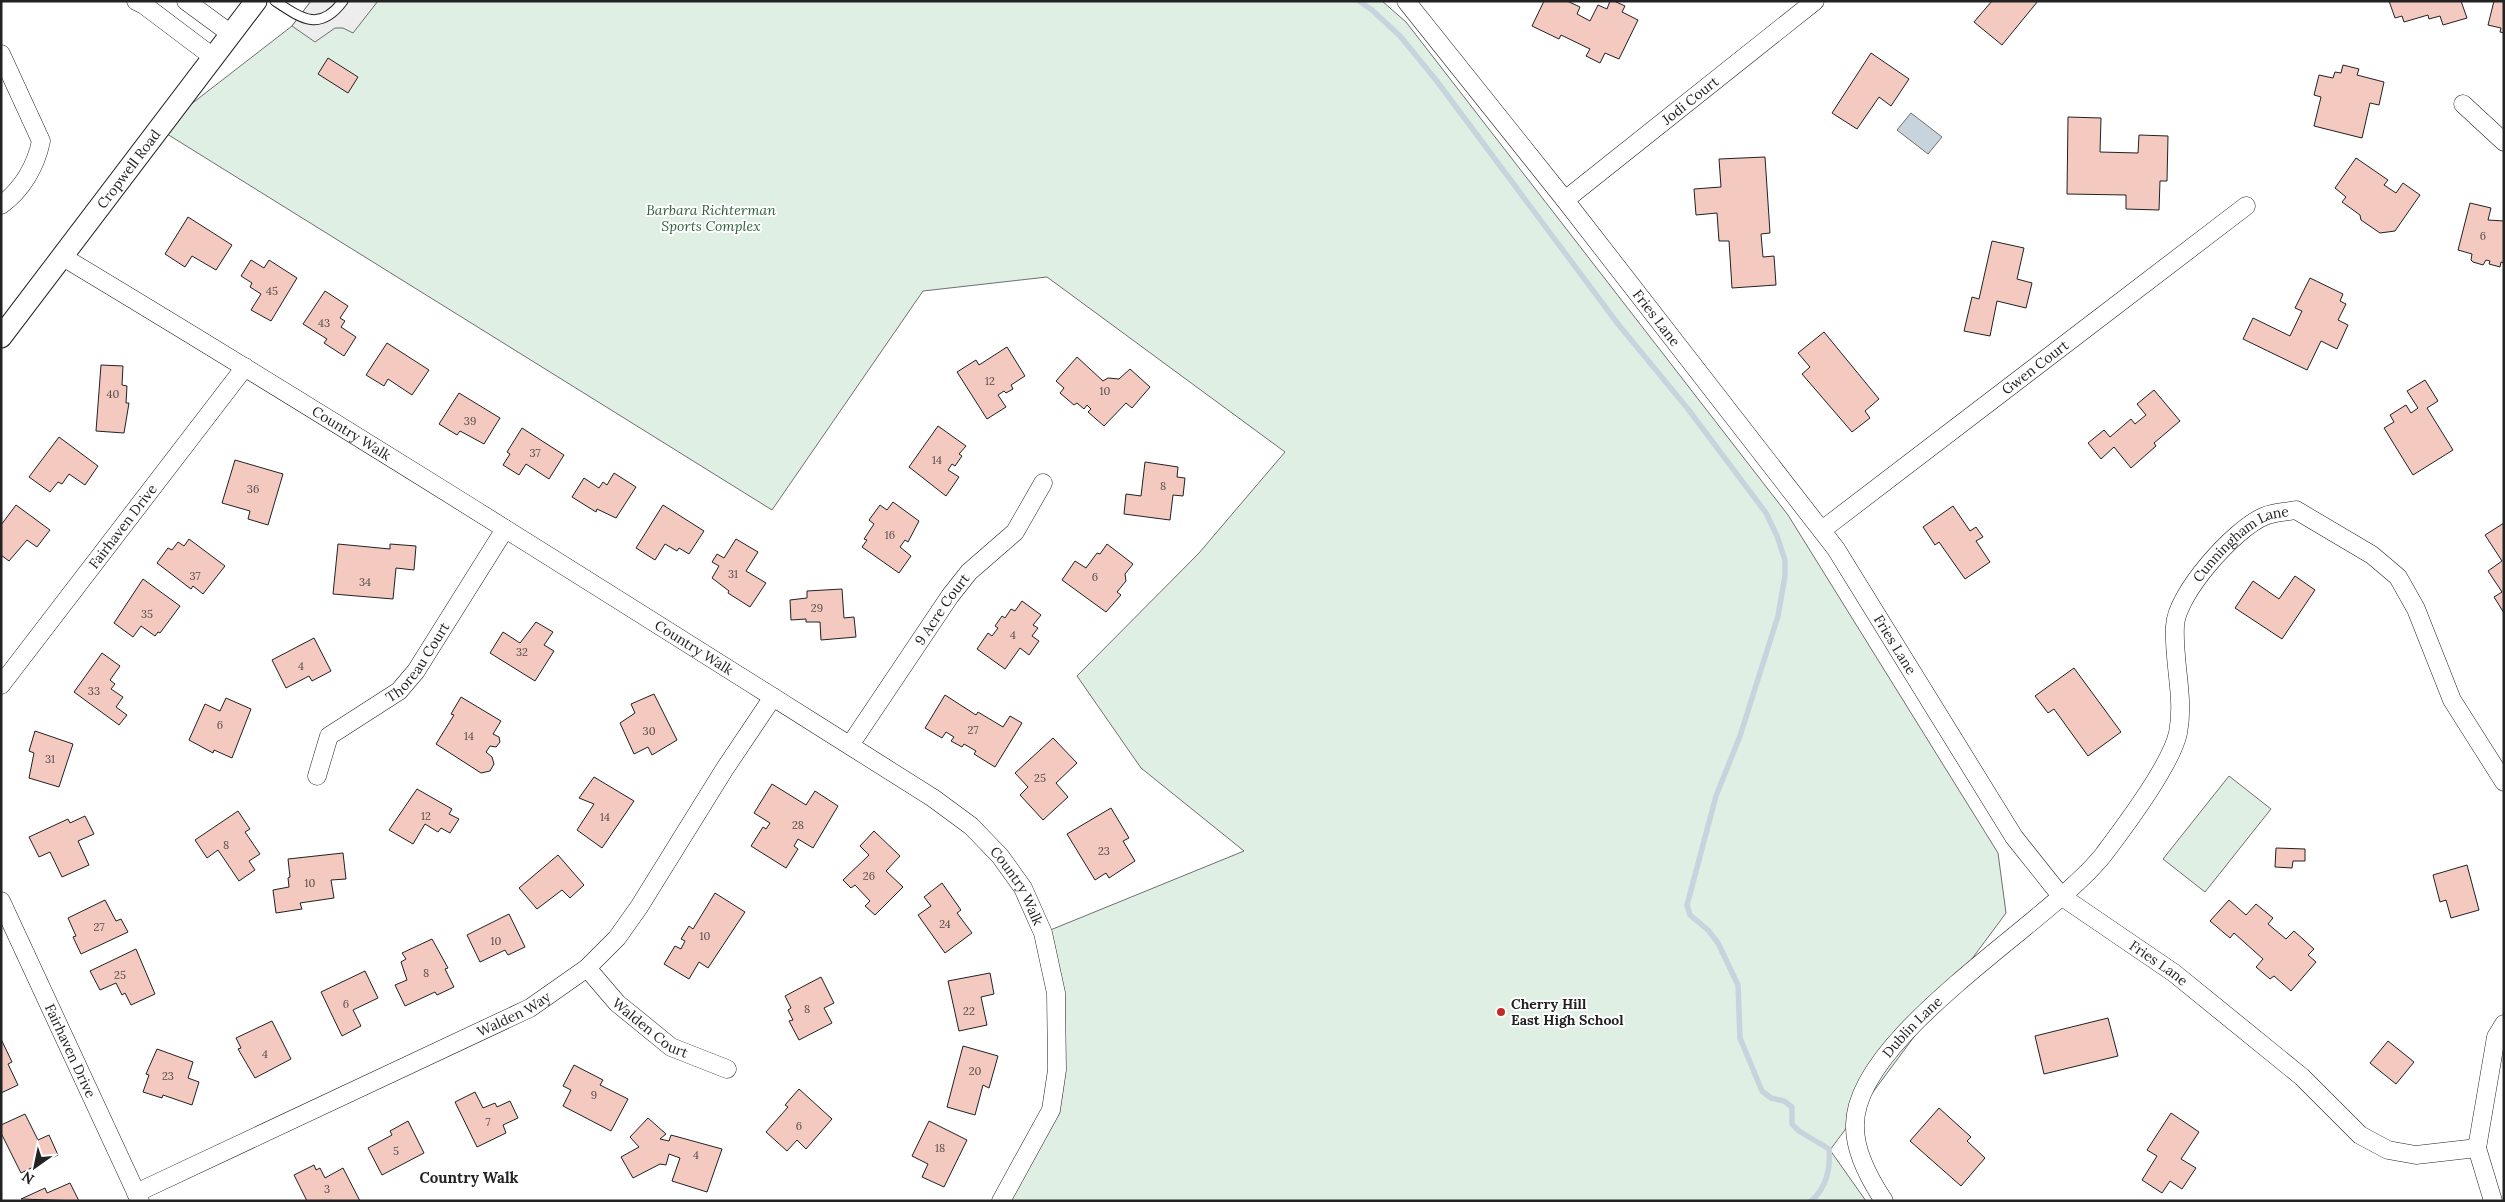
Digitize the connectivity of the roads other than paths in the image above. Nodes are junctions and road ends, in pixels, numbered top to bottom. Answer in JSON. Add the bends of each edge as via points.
{"nodes":[{"id":1,"x":136,"y":1,"type":"edge"},
{"id":2,"x":186,"y":1,"type":"edge"},
{"id":3,"x":256,"y":1,"type":"edge"},
{"id":4,"x":275,"y":1,"type":"edge"},
{"id":5,"x":343,"y":1,"type":"edge"},
{"id":6,"x":1406,"y":1,"type":"edge"},
{"id":7,"x":1814,"y":1,"type":"edge"},
{"id":8,"x":231,"y":34,"type":"junction"},
{"id":9,"x":1,"y":54,"type":"edge"},
{"id":10,"x":213,"y":58,"type":"junction"},
{"id":11,"x":2463,"y":104,"type":"dead end"},
{"id":12,"x":2504,"y":142,"type":"edge"},
{"id":13,"x":1565,"y":200,"type":"junction"},
{"id":14,"x":1,"y":205,"type":"edge"},
{"id":15,"x":2246,"y":206,"type":"dead end"},
{"id":16,"x":63,"y":257,"type":"junction"},
{"id":17,"x":1,"y":337,"type":"edge"},
{"id":18,"x":245,"y":367,"type":"junction"},
{"id":19,"x":1043,"y":483,"type":"dead end"},
{"id":20,"x":505,"y":529,"type":"junction"},
{"id":21,"x":1822,"y":530,"type":"junction"},
{"id":22,"x":1,"y":685,"type":"edge"},
{"id":23,"x":773,"y":697,"type":"junction"},
{"id":24,"x":850,"y":745,"type":"junction"},
{"id":25,"x":317,"y":776,"type":"dead end"},
{"id":26,"x":2504,"y":782,"type":"edge"},
{"id":27,"x":2061,"y":896,"type":"junction"},
{"id":28,"x":1,"y":901,"type":"edge"},
{"id":29,"x":587,"y":968,"type":"junction"},
{"id":30,"x":2504,"y":1024,"type":"edge"},
{"id":31,"x":727,"y":1069,"type":"dead end"},
{"id":32,"x":2477,"y":1148,"type":"junction"},
{"id":33,"x":138,"y":1197,"type":"edge"},
{"id":34,"x":1001,"y":1201,"type":"edge"},
{"id":35,"x":1884,"y":1201,"type":"edge"},
{"id":36,"x":2493,"y":1201,"type":"edge"}],
"edges":[{"from":1,"to":10,"type":"street"},
{"from":2,"to":8,"type":"street"},
{"from":3,"to":8,"type":"street","name":"Cropwell Road"},
{"from":4,"to":5,"type":"lane","via":[[310,21],[321,20],[334,13]]},
{"from":6,"to":13,"type":"street","name":"Fries Lane"},
{"from":7,"to":13,"type":"street","name":"Jodi Court"},
{"from":8,"to":10,"type":"street","name":"Cropwell Road"},
{"from":9,"to":14,"type":"street","via":[[41,142],[30,172],[12,197]]},
{"from":10,"to":16,"type":"street","name":"Cropwell Road"},
{"from":11,"to":12,"type":"street"},
{"from":13,"to":21,"type":"street","name":"Fries Lane"},
{"from":15,"to":21,"type":"street","name":"Gwen Court"},
{"from":16,"to":17,"type":"street","name":"Cropwell Road"},
{"from":16,"to":18,"type":"street","name":"Country Walk"},
{"from":18,"to":20,"type":"street","name":"Country Walk"},
{"from":18,"to":22,"type":"street","name":"Fairhaven Drive"},
{"from":19,"to":24,"type":"street","name":"9 Acre Court","via":[[1015,532],[969,572],[950,596]]},
{"from":20,"to":23,"type":"street","name":"Country Walk"},
{"from":20,"to":25,"type":"street","name":"Thoreau Court","via":[[416,671],[399,691],[328,736]]},
{"from":21,"to":27,"type":"street","name":"Fries Lane","via":[[2014,837]]},
{"from":23,"to":24,"type":"street","name":"Country Walk"},
{"from":23,"to":29,"type":"street","name":"Walden Way","via":[[639,907],[617,938]]},
{"from":24,"to":34,"type":"street","name":"Country Walk","via":[[971,826],[1000,856],[1023,888],[1043,933],[1056,993],[1057,1070],[1051,1110]]},
{"from":26,"to":27,"type":"street","name":"Cunningham Lane","via":[[2452,700],[2416,610],[2398,577],[2372,555],[2296,510],[2264,516],[2225,544],[2193,585],[2179,610],[2175,625],[2180,699],[2178,734],[2158,776],[2104,853],[2084,877]]},
{"from":27,"to":32,"type":"street","name":"Fries Lane","via":[[2174,973],[2302,1077],[2360,1135],[2388,1150],[2416,1155]]},
{"from":27,"to":35,"type":"street","name":"Dublin Lane","via":[[1962,977],[1891,1048],[1869,1077],[1854,1126],[1860,1154]]},
{"from":28,"to":33,"type":"street","name":"Fairhaven Drive"},
{"from":29,"to":31,"type":"street","name":"Walden Court","via":[[617,1003],[670,1047]]},
{"from":29,"to":33,"type":"street","name":"Walden Way","via":[[530,1008]]},
{"from":30,"to":32,"type":"street","via":[[2496,1037]]},
{"from":32,"to":36,"type":"street"}]}
